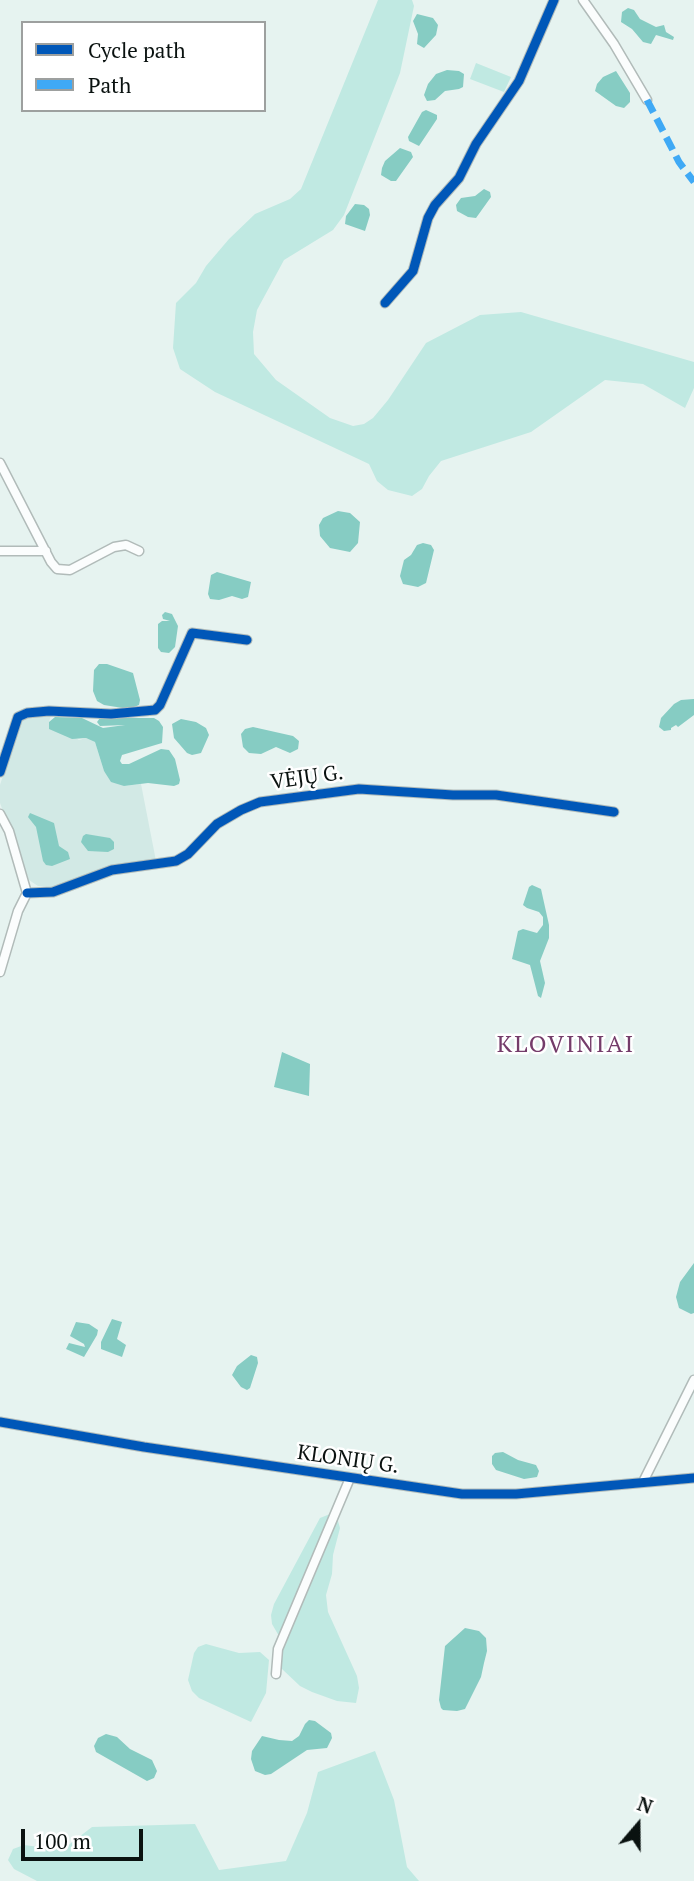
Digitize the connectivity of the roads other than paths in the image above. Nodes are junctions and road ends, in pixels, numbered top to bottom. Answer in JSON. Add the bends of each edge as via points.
{"nodes":[{"id":1,"x":554,"y":0,"type":"edge"},
{"id":2,"x":583,"y":0,"type":"edge"},
{"id":3,"x":647,"y":100,"type":"dead end"},
{"id":4,"x":385,"y":303,"type":"dead end"},
{"id":5,"x":0,"y":463,"type":"edge"},
{"id":6,"x":0,"y":551,"type":"edge"},
{"id":7,"x":46,"y":551,"type":"junction"},
{"id":8,"x":139,"y":551,"type":"dead end"},
{"id":9,"x":247,"y":640,"type":"dead end"},
{"id":10,"x":0,"y":772,"type":"edge"},
{"id":11,"x":614,"y":812,"type":"dead end"},
{"id":12,"x":0,"y":814,"type":"edge"},
{"id":13,"x":27,"y":893,"type":"junction"},
{"id":14,"x":0,"y":972,"type":"edge"},
{"id":15,"x":694,"y":1380,"type":"edge"},
{"id":16,"x":0,"y":1422,"type":"edge"},
{"id":17,"x":350,"y":1478,"type":"junction"},
{"id":18,"x":694,"y":1478,"type":"edge"},
{"id":19,"x":643,"y":1482,"type":"junction"},
{"id":20,"x":276,"y":1674,"type":"dead end"}],
"edges":[{"from":1,"to":4,"type":"street","via":[[519,82],[476,144],[459,178],[435,205],[413,271]]},
{"from":2,"to":3,"type":"street"},
{"from":5,"to":7,"type":"street"},
{"from":6,"to":7,"type":"street"},
{"from":7,"to":8,"type":"street","via":[[63,571],[114,547],[126,545]]},
{"from":9,"to":10,"type":"street","via":[[192,633],[155,710],[27,713],[18,718]]},
{"from":11,"to":13,"type":"street","name":"VĖJŲ G.","via":[[496,794],[359,789],[260,802],[217,824],[176,861],[112,870],[53,892]]},
{"from":12,"to":13,"type":"street"},
{"from":13,"to":14,"type":"street"},
{"from":15,"to":19,"type":"street"},
{"from":16,"to":17,"type":"street","name":"KLONIŲ G."},
{"from":17,"to":19,"type":"street","name":"KLONIŲ G.","via":[[462,1494],[516,1494]]},
{"from":17,"to":20,"type":"street","via":[[278,1649]]},
{"from":18,"to":19,"type":"street","name":"KLONIŲ G."}]}
